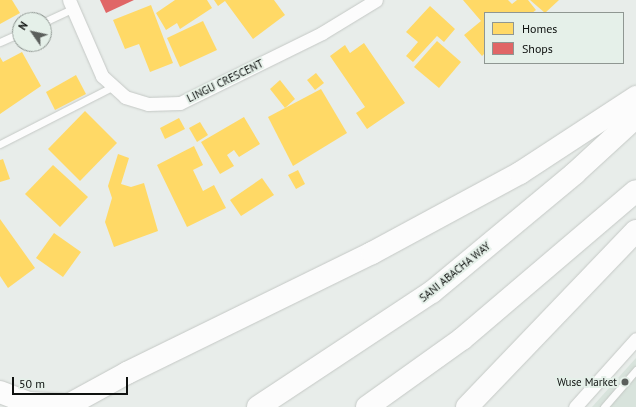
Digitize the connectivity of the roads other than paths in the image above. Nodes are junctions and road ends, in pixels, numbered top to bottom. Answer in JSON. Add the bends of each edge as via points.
{"nodes":[{"id":1,"x":376,"y":0,"type":"edge"},
{"id":2,"x":71,"y":4,"type":"edge"},
{"id":3,"x":52,"y":17,"type":"edge"},
{"id":4,"x":12,"y":37,"type":"edge"},
{"id":5,"x":0,"y":42,"type":"edge"},
{"id":6,"x":114,"y":86,"type":"junction"},
{"id":7,"x":636,"y":97,"type":"edge"},
{"id":8,"x":636,"y":117,"type":"edge"},
{"id":9,"x":0,"y":144,"type":"edge"},
{"id":10,"x":636,"y":190,"type":"edge"},
{"id":11,"x":636,"y":231,"type":"edge"},
{"id":12,"x":636,"y":339,"type":"edge"},
{"id":13,"x":636,"y":370,"type":"edge"},
{"id":14,"x":0,"y":392,"type":"edge"},
{"id":15,"x":67,"y":406,"type":"edge"},
{"id":16,"x":258,"y":407,"type":"edge"},
{"id":17,"x":367,"y":407,"type":"edge"},
{"id":18,"x":467,"y":407,"type":"edge"},
{"id":19,"x":576,"y":407,"type":"edge"},
{"id":20,"x":604,"y":407,"type":"edge"}],
"edges":[{"from":1,"to":6,"type":"street","name":"LINGU CRESCENT","via":[[322,33],[180,103],[148,104],[125,96]]},
{"from":2,"to":3,"type":"lane"},
{"from":2,"to":6,"type":"street","name":"LINGU CRESCENT","via":[[102,76]]},
{"from":4,"to":5,"type":"lane"},
{"from":6,"to":9,"type":"lane"},
{"from":7,"to":15,"type":"highway","via":[[520,173],[372,253]]},
{"from":8,"to":16,"type":"highway","name":"SANI ABACHA WAY","via":[[574,174],[432,292]]},
{"from":10,"to":17,"type":"highway","via":[[462,339]]},
{"from":11,"to":18,"type":"highway"},
{"from":12,"to":19,"type":"street"},
{"from":13,"to":20,"type":"lane"},
{"from":14,"to":15,"type":"highway","via":[[28,403]]}]}
